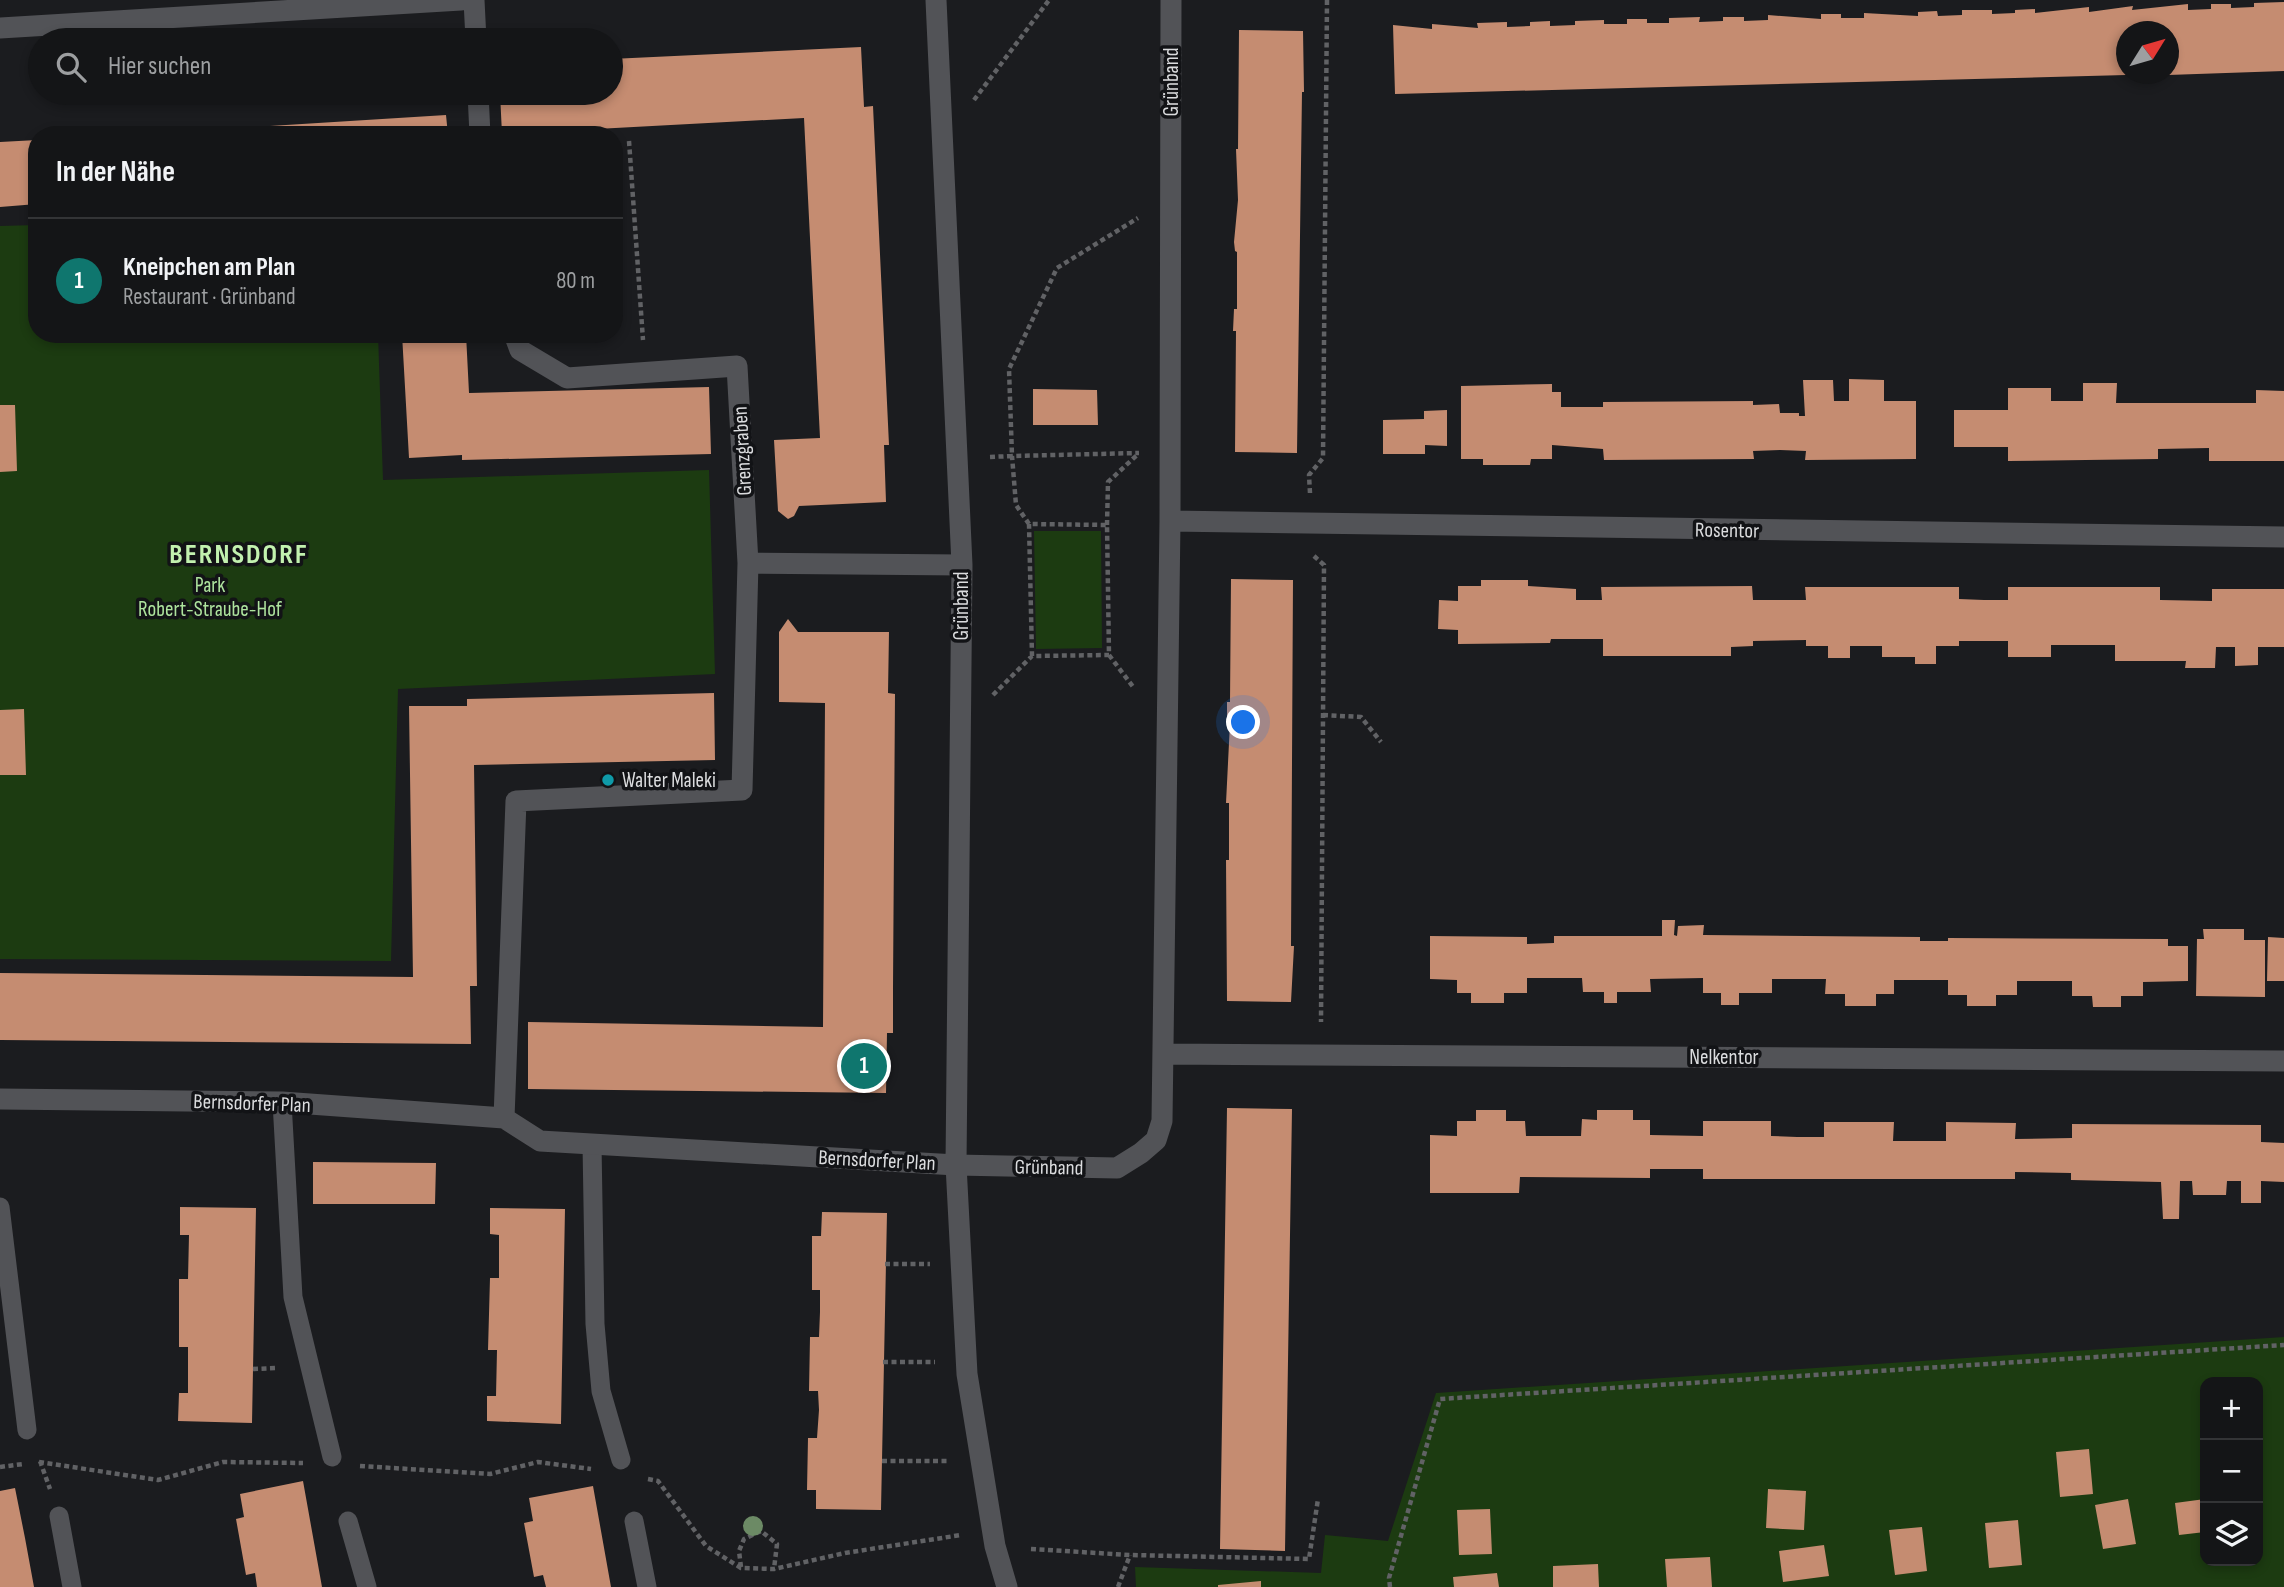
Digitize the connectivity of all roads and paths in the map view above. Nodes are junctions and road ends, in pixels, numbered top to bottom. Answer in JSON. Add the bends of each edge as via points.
{"nodes":[{"id":1,"x":461,"y":0,"type":"edge"},
{"id":2,"x":474,"y":0,"type":"edge"},
{"id":3,"x":936,"y":0,"type":"edge"},
{"id":4,"x":1049,"y":0,"type":"edge"},
{"id":5,"x":1171,"y":0,"type":"edge"},
{"id":6,"x":1327,"y":0,"type":"edge"},
{"id":7,"x":0,"y":28,"type":"edge"},
{"id":8,"x":475,"y":28,"type":"edge"},
{"id":9,"x":479,"y":105,"type":"edge"},
{"id":10,"x":480,"y":126,"type":"edge"},
{"id":11,"x":629,"y":141,"type":"dead end"},
{"id":12,"x":942,"y":142,"type":"junction"},
{"id":13,"x":1170,"y":197,"type":"junction"},
{"id":14,"x":518,"y":343,"type":"edge"},
{"id":15,"x":645,"y":372,"type":"junction"},
{"id":16,"x":1139,"y":453,"type":"junction"},
{"id":17,"x":1170,"y":453,"type":"junction"},
{"id":18,"x":1012,"y":456,"type":"junction"},
{"id":19,"x":1170,"y":521,"type":"junction"},
{"id":20,"x":1310,"y":523,"type":"junction"},
{"id":21,"x":1029,"y":524,"type":"junction"},
{"id":22,"x":1107,"y":525,"type":"junction"},
{"id":23,"x":2284,"y":537,"type":"edge"},
{"id":24,"x":748,"y":564,"type":"junction"},
{"id":25,"x":962,"y":565,"type":"junction"},
{"id":26,"x":1032,"y":656,"type":"junction"},
{"id":27,"x":1324,"y":715,"type":"junction"},
{"id":28,"x":960,"y":728,"type":"junction"},
{"id":29,"x":1381,"y":742,"type":"dead end"},
{"id":30,"x":1164,"y":1054,"type":"junction"},
{"id":31,"x":1321,"y":1055,"type":"junction"},
{"id":32,"x":2284,"y":1061,"type":"edge"},
{"id":33,"x":0,"y":1099,"type":"edge"},
{"id":34,"x":282,"y":1102,"type":"junction"},
{"id":35,"x":504,"y":1118,"type":"junction"},
{"id":36,"x":592,"y":1144,"type":"junction"},
{"id":37,"x":956,"y":1165,"type":"junction"},
{"id":38,"x":0,"y":1207,"type":"edge"},
{"id":39,"x":886,"y":1264,"type":"dead end"},
{"id":40,"x":901,"y":1265,"type":"dead end"},
{"id":41,"x":2284,"y":1345,"type":"edge"},
{"id":42,"x":883,"y":1362,"type":"dead end"},
{"id":43,"x":903,"y":1363,"type":"dead end"},
{"id":44,"x":27,"y":1430,"type":"joint"},
{"id":45,"x":621,"y":1460,"type":"dead end"},
{"id":46,"x":339,"y":1461,"type":"joint"},
{"id":47,"x":882,"y":1461,"type":"dead end"},
{"id":48,"x":980,"y":1461,"type":"junction"},
{"id":49,"x":40,"y":1462,"type":"junction"},
{"id":50,"x":306,"y":1463,"type":"dead end"},
{"id":51,"x":0,"y":1467,"type":"edge"},
{"id":52,"x":600,"y":1471,"type":"dead end"},
{"id":53,"x":636,"y":1476,"type":"dead end"},
{"id":54,"x":1318,"y":1499,"type":"dead end"},
{"id":55,"x":59,"y":1516,"type":"joint"},
{"id":56,"x":348,"y":1521,"type":"dead end"},
{"id":57,"x":634,"y":1521,"type":"dead end"},
{"id":58,"x":994,"y":1538,"type":"junction"},
{"id":59,"x":1130,"y":1555,"type":"junction"},
{"id":60,"x":741,"y":1568,"type":"junction"},
{"id":61,"x":774,"y":1569,"type":"junction"},
{"id":62,"x":72,"y":1587,"type":"edge"},
{"id":63,"x":367,"y":1587,"type":"edge"},
{"id":64,"x":647,"y":1587,"type":"edge"},
{"id":65,"x":1007,"y":1587,"type":"edge"},
{"id":66,"x":1118,"y":1587,"type":"edge"},
{"id":67,"x":1390,"y":1587,"type":"edge"}],
"edges":[{"from":1,"to":7,"type":"street"},
{"from":2,"to":8,"type":"street"},
{"from":3,"to":12,"type":"street","name":"Grünband"},
{"from":4,"to":12,"type":"path"},
{"from":5,"to":13,"type":"street","name":"Grünband"},
{"from":6,"to":20,"type":"path","via":[[1323,458],[1310,475]]},
{"from":9,"to":10,"type":"street"},
{"from":11,"to":15,"type":"path"},
{"from":12,"to":25,"type":"street","name":"Grünband"},
{"from":13,"to":17,"type":"street","name":"Grünband"},
{"from":13,"to":18,"type":"path","via":[[1057,268],[1009,369]]},
{"from":14,"to":15,"type":"street","name":"Grenzgraben","via":[[520,349],[567,378]]},
{"from":15,"to":24,"type":"street","name":"Grenzgraben","via":[[737,366]]},
{"from":16,"to":17,"type":"path"},
{"from":16,"to":18,"type":"path"},
{"from":16,"to":22,"type":"path","via":[[1108,482]]},
{"from":17,"to":19,"type":"street","name":"Grünband"},
{"from":18,"to":21,"type":"path","via":[[1016,505]]},
{"from":19,"to":20,"type":"street","name":"Rosentor"},
{"from":19,"to":30,"type":"street","name":"Grünband"},
{"from":20,"to":23,"type":"street","name":"Rosentor"},
{"from":20,"to":27,"type":"path","via":[[1311,553],[1324,565]]},
{"from":21,"to":22,"type":"path"},
{"from":21,"to":26,"type":"path"},
{"from":22,"to":26,"type":"path","via":[[1109,655]]},
{"from":24,"to":25,"type":"street"},
{"from":24,"to":35,"type":"street","via":[[742,790],[516,801]]},
{"from":25,"to":28,"type":"street","name":"Grünband"},
{"from":26,"to":28,"type":"path"},
{"from":27,"to":29,"type":"path","via":[[1362,716]]},
{"from":27,"to":31,"type":"path"},
{"from":28,"to":37,"type":"street","name":"Grünband"},
{"from":30,"to":31,"type":"street","name":"Nelkentor"},
{"from":30,"to":37,"type":"street","name":"Grünband","via":[[1163,1121],[1156,1140],[1117,1168]]},
{"from":31,"to":32,"type":"street","name":"Nelkentor"},
{"from":33,"to":34,"type":"street","name":"Bernsdorfer Plan"},
{"from":34,"to":35,"type":"street","name":"Bernsdorfer Plan"},
{"from":34,"to":46,"type":"lane","via":[[293,1297]]},
{"from":35,"to":36,"type":"street","name":"Bernsdorfer Plan","via":[[540,1141]]},
{"from":36,"to":37,"type":"street","name":"Bernsdorfer Plan"},
{"from":36,"to":45,"type":"lane","via":[[595,1324],[601,1391]]},
{"from":37,"to":48,"type":"street","name":"Bernsdorfer Plan","via":[[967,1374]]},
{"from":38,"to":44,"type":"lane"},
{"from":39,"to":40,"type":"path"},
{"from":41,"to":67,"type":"path","via":[[1440,1399],[1389,1577]]},
{"from":42,"to":43,"type":"path"},
{"from":44,"to":49,"type":"path"},
{"from":46,"to":52,"type":"path","via":[[490,1474],[538,1461]]},
{"from":47,"to":48,"type":"path"},
{"from":48,"to":58,"type":"street","name":"Bernsdorfer Plan"},
{"from":49,"to":50,"type":"path","via":[[158,1480],[223,1462]]},
{"from":49,"to":51,"type":"path"},
{"from":49,"to":55,"type":"path"},
{"from":53,"to":60,"type":"path","via":[[658,1481],[706,1546]]},
{"from":54,"to":59,"type":"path","via":[[1309,1559]]},
{"from":55,"to":62,"type":"lane"},
{"from":56,"to":63,"type":"lane"},
{"from":57,"to":64,"type":"lane"},
{"from":58,"to":59,"type":"path"},
{"from":58,"to":61,"type":"path","via":[[845,1553]]},
{"from":58,"to":65,"type":"street","name":"Bernsdorfer Plan"},
{"from":59,"to":66,"type":"path"},
{"from":60,"to":61,"type":"path"},
{"from":60,"to":61,"type":"path","via":[[739,1551],[744,1539],[761,1531],[777,1544]]}]}
